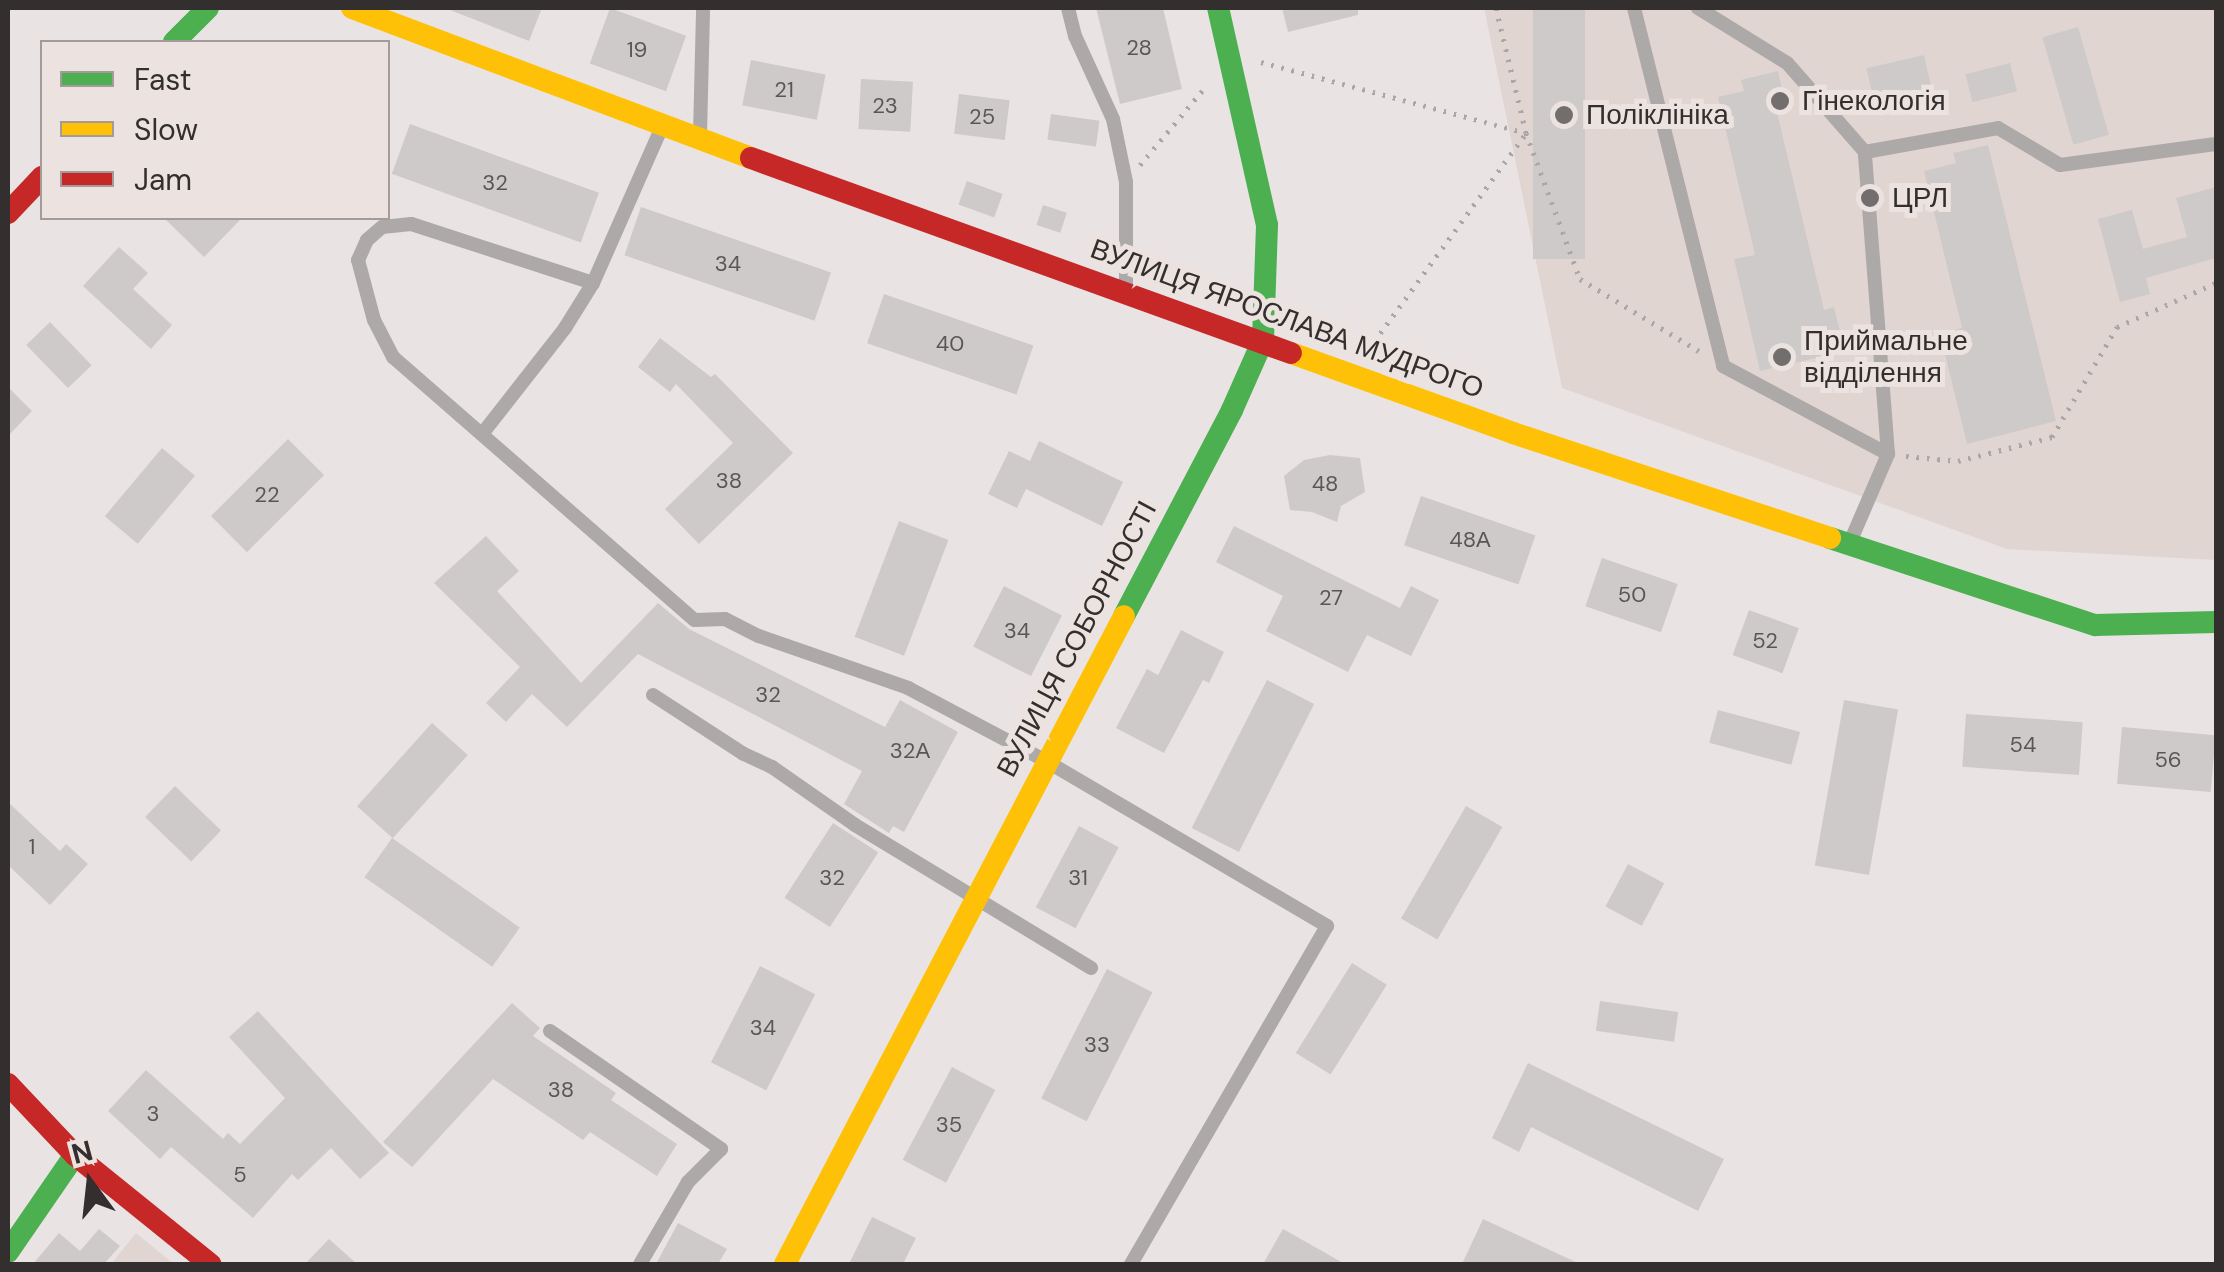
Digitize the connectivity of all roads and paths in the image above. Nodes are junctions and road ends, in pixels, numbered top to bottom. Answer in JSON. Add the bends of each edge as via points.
{"nodes":[{"id":1,"x":208,"y":8,"type":"edge"},
{"id":2,"x":352,"y":8,"type":"edge"},
{"id":3,"x":703,"y":8,"type":"edge"},
{"id":4,"x":1068,"y":8,"type":"edge"},
{"id":5,"x":1218,"y":8,"type":"edge"},
{"id":6,"x":1496,"y":8,"type":"edge"},
{"id":7,"x":1634,"y":8,"type":"edge"},
{"id":8,"x":1698,"y":8,"type":"edge"},
{"id":9,"x":176,"y":40,"type":"edge"},
{"id":10,"x":1228,"y":52,"type":"junction"},
{"id":11,"x":1202,"y":91,"type":"dead end"},
{"id":12,"x":662,"y":126,"type":"junction"},
{"id":13,"x":1526,"y":133,"type":"junction"},
{"id":14,"x":700,"y":140,"type":"junction"},
{"id":15,"x":2216,"y":144,"type":"edge"},
{"id":16,"x":1865,"y":152,"type":"junction"},
{"id":17,"x":40,"y":179,"type":"edge"},
{"id":18,"x":1126,"y":182,"type":"junction"},
{"id":19,"x":8,"y":213,"type":"edge"},
{"id":20,"x":593,"y":283,"type":"junction"},
{"id":21,"x":2216,"y":284,"type":"edge"},
{"id":22,"x":1126,"y":293,"type":"junction"},
{"id":23,"x":1264,"y":340,"type":"junction"},
{"id":24,"x":1724,"y":366,"type":"junction"},
{"id":25,"x":1352,"y":372,"type":"junction"},
{"id":26,"x":482,"y":434,"type":"junction"},
{"id":27,"x":1888,"y":454,"type":"junction"},
{"id":28,"x":1850,"y":541,"type":"junction"},
{"id":29,"x":2216,"y":622,"type":"edge"},
{"id":30,"x":653,"y":695,"type":"dead end"},
{"id":31,"x":1046,"y":761,"type":"junction"},
{"id":32,"x":976,"y":895,"type":"junction"},
{"id":33,"x":1092,"y":968,"type":"dead end"},
{"id":34,"x":550,"y":1031,"type":"dead end"},
{"id":35,"x":8,"y":1084,"type":"edge"},
{"id":36,"x":75,"y":1155,"type":"junction"},
{"id":37,"x":8,"y":1252,"type":"edge"},
{"id":38,"x":210,"y":1264,"type":"edge"},
{"id":39,"x":640,"y":1264,"type":"edge"},
{"id":40,"x":784,"y":1264,"type":"edge"},
{"id":41,"x":1131,"y":1264,"type":"edge"}],
"edges":[{"from":1,"to":9,"type":"street"},
{"from":2,"to":12,"type":"street","name":"ВУЛИЦЯ ЯРОСЛАВА МУДРОГО"},
{"from":3,"to":14,"type":"lane"},
{"from":4,"to":18,"type":"lane","via":[[1113,119]]},
{"from":5,"to":10,"type":"street","name":"ВУЛИЦЯ СОБОРНОСТІ"},
{"from":6,"to":13,"type":"path"},
{"from":7,"to":24,"type":"lane"},
{"from":8,"to":16,"type":"lane","via":[[1788,63]]},
{"from":10,"to":13,"type":"path"},
{"from":10,"to":23,"type":"street","name":"ВУЛИЦЯ СОБОРНОСТІ","via":[[1266,225]]},
{"from":11,"to":18,"type":"path"},
{"from":12,"to":14,"type":"street","name":"ВУЛИЦЯ ЯРОСЛАВА МУДРОГО"},
{"from":12,"to":20,"type":"lane"},
{"from":13,"to":24,"type":"path","via":[[1580,278]]},
{"from":13,"to":25,"type":"path"},
{"from":14,"to":22,"type":"street","name":"ВУЛИЦЯ ЯРОСЛАВА МУДРОГО"},
{"from":15,"to":16,"type":"lane","via":[[2060,165],[1998,128]]},
{"from":16,"to":27,"type":"lane"},
{"from":17,"to":19,"type":"street"},
{"from":18,"to":22,"type":"lane"},
{"from":20,"to":26,"type":"lane"},
{"from":20,"to":26,"type":"lane","via":[[411,224],[382,228],[367,240],[358,260],[361,281],[393,357]]},
{"from":21,"to":27,"type":"path","via":[[2118,327],[2052,437],[1958,461]]},
{"from":22,"to":23,"type":"street","name":"ВУЛИЦЯ ЯРОСЛАВА МУДРОГО"},
{"from":23,"to":25,"type":"street","name":"ВУЛИЦЯ ЯРОСЛАВА МУДРОГО"},
{"from":23,"to":31,"type":"street","name":"ВУЛИЦЯ СОБОРНОСТІ"},
{"from":24,"to":27,"type":"lane"},
{"from":25,"to":28,"type":"street","name":"ВУЛИЦЯ ЯРОСЛАВА МУДРОГО","via":[[1512,433]]},
{"from":26,"to":31,"type":"lane","via":[[695,620],[725,619],[908,688]]},
{"from":27,"to":28,"type":"lane"},
{"from":28,"to":29,"type":"street","name":"ВУЛИЦЯ ЯРОСЛАВА МУДРОГО","via":[[2095,625]]},
{"from":30,"to":32,"type":"lane"},
{"from":31,"to":32,"type":"street","name":"ВУЛИЦЯ СОБОРНОСТІ"},
{"from":31,"to":41,"type":"lane","via":[[1328,926]]},
{"from":32,"to":33,"type":"lane"},
{"from":32,"to":40,"type":"street","name":"ВУЛИЦЯ СОБОРНОСТІ"},
{"from":34,"to":39,"type":"lane","via":[[721,1149],[688,1182]]},
{"from":35,"to":36,"type":"street"},
{"from":36,"to":37,"type":"street"},
{"from":36,"to":38,"type":"street"}]}
